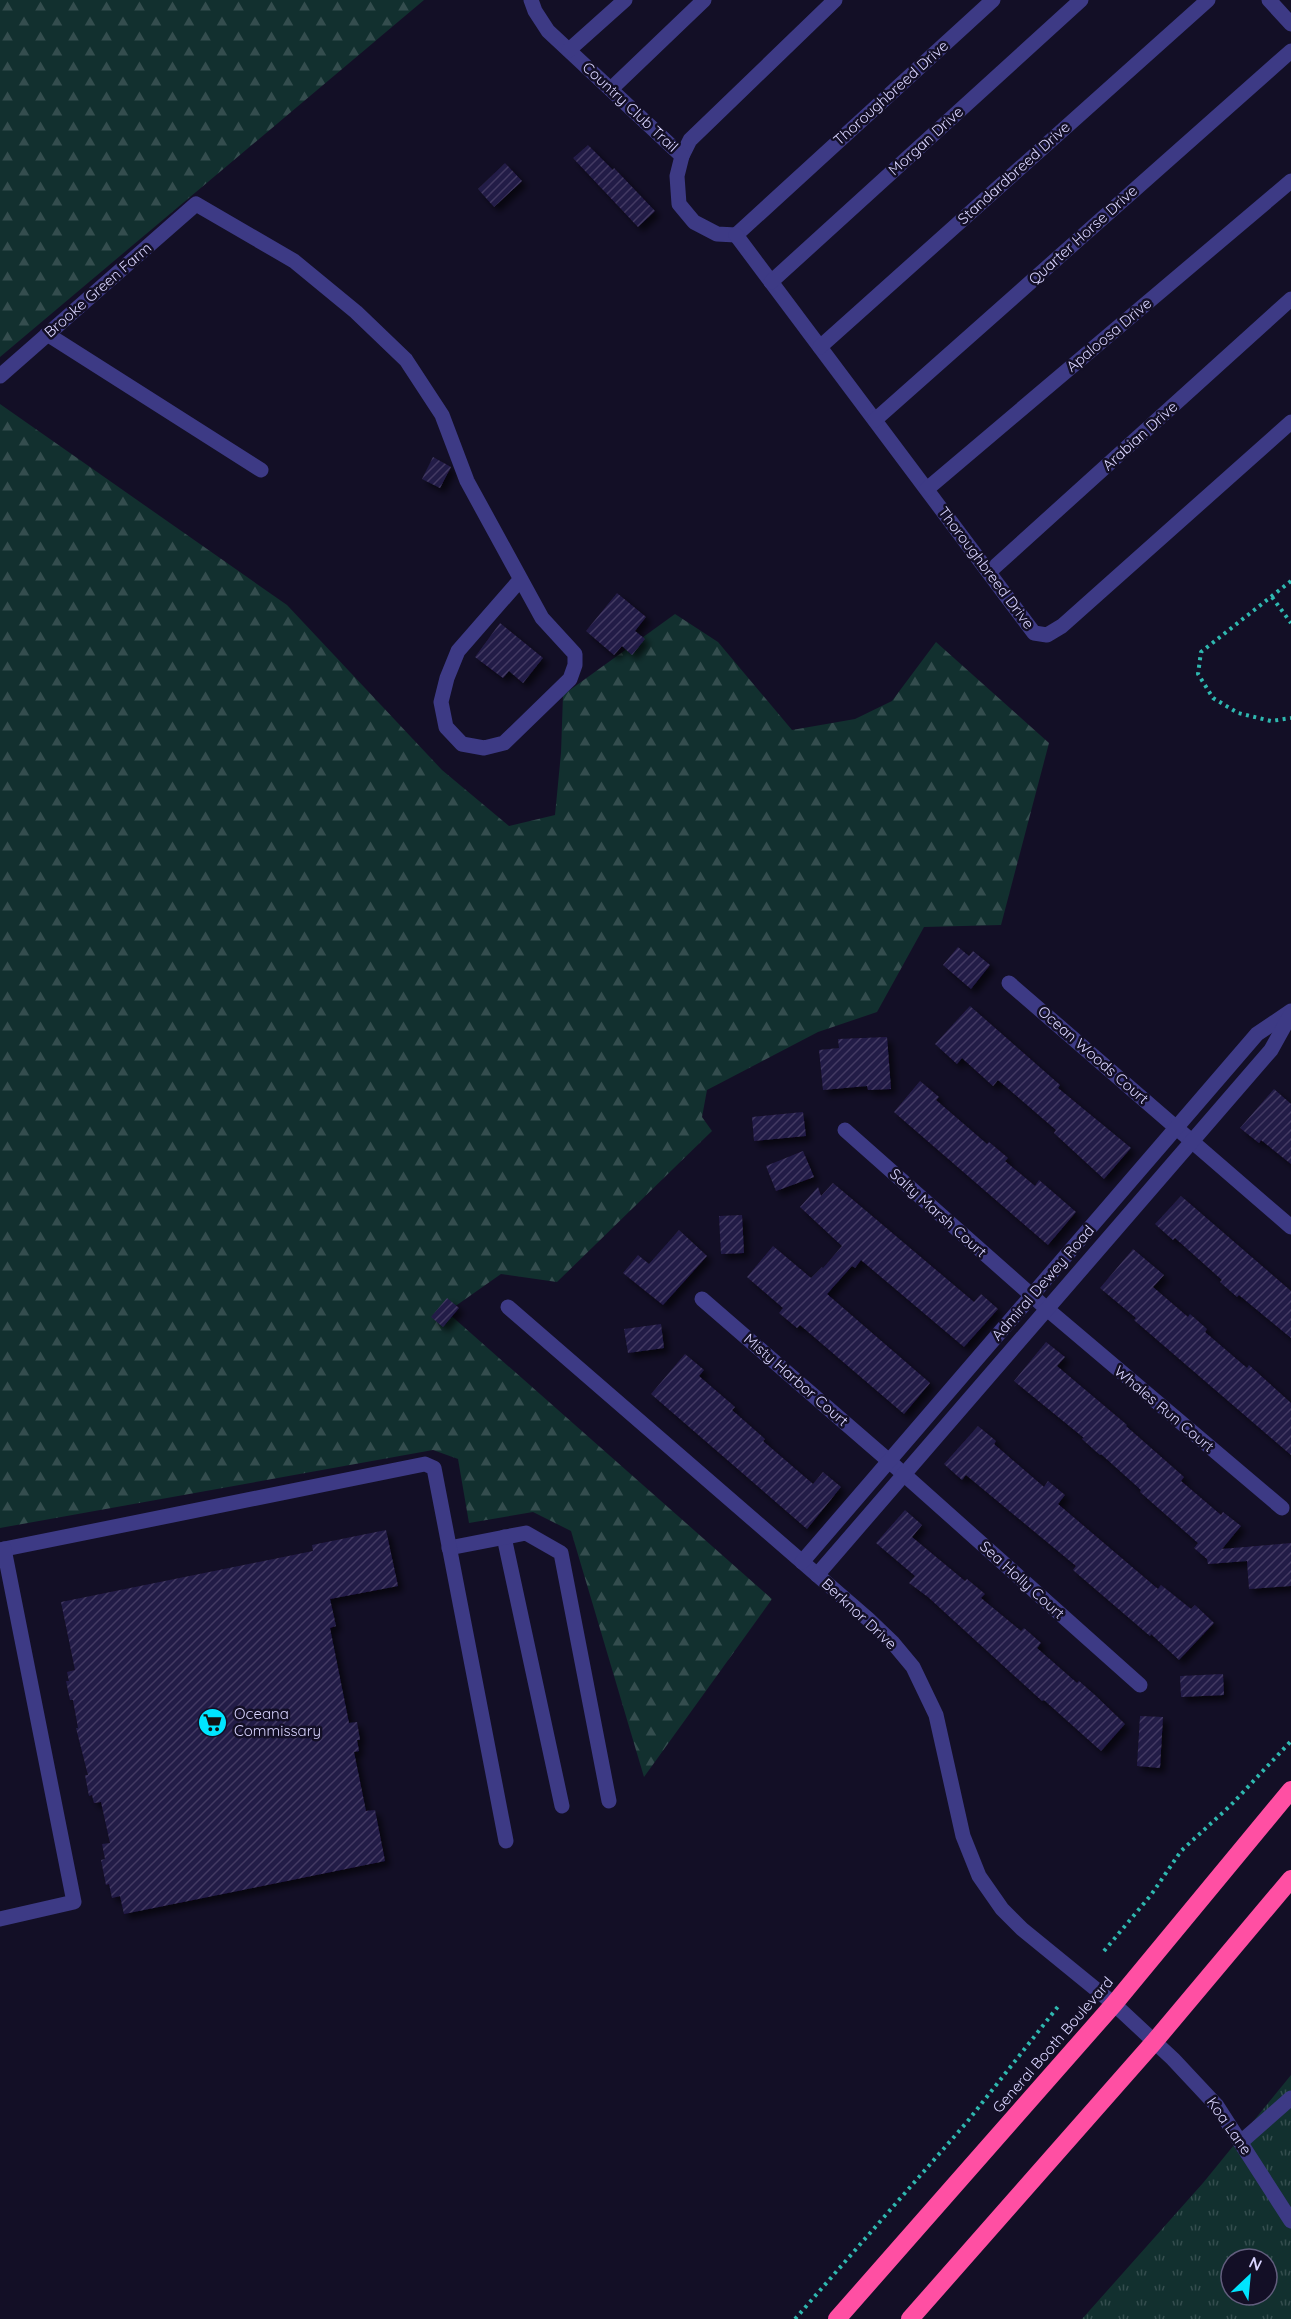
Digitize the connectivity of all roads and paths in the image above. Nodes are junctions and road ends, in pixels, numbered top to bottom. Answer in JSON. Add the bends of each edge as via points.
{"nodes":[{"id":1,"x":531,"y":0,"type":"edge"},
{"id":2,"x":625,"y":0,"type":"edge"},
{"id":3,"x":704,"y":0,"type":"edge"},
{"id":4,"x":835,"y":0,"type":"edge"},
{"id":5,"x":993,"y":0,"type":"edge"},
{"id":6,"x":1081,"y":0,"type":"edge"},
{"id":7,"x":1208,"y":0,"type":"edge"},
{"id":8,"x":1269,"y":0,"type":"edge"},
{"id":9,"x":1291,"y":24,"type":"edge"},
{"id":10,"x":569,"y":50,"type":"junction"},
{"id":11,"x":1291,"y":51,"type":"edge"},
{"id":12,"x":611,"y":89,"type":"junction"},
{"id":13,"x":682,"y":156,"type":"junction"},
{"id":14,"x":1291,"y":180,"type":"edge"},
{"id":15,"x":735,"y":235,"type":"junction"},
{"id":16,"x":771,"y":282,"type":"junction"},
{"id":17,"x":1291,"y":299,"type":"edge"},
{"id":18,"x":47,"y":334,"type":"junction"},
{"id":19,"x":819,"y":347,"type":"junction"},
{"id":20,"x":0,"y":376,"type":"edge"},
{"id":21,"x":875,"y":420,"type":"junction"},
{"id":22,"x":1291,"y":422,"type":"edge"},
{"id":23,"x":261,"y":470,"type":"dead end"},
{"id":24,"x":927,"y":489,"type":"junction"},
{"id":25,"x":988,"y":572,"type":"junction"},
{"id":26,"x":520,"y":579,"type":"junction"},
{"id":27,"x":1291,"y":581,"type":"edge"},
{"id":28,"x":1272,"y":597,"type":"junction"},
{"id":29,"x":1291,"y":623,"type":"edge"},
{"id":30,"x":1291,"y":718,"type":"edge"},
{"id":31,"x":1009,"y":983,"type":"dead end"},
{"id":32,"x":1291,"y":1012,"type":"edge"},
{"id":33,"x":1177,"y":1128,"type":"junction"},
{"id":34,"x":845,"y":1130,"type":"dead end"},
{"id":35,"x":1192,"y":1141,"type":"junction"},
{"id":36,"x":1291,"y":1227,"type":"edge"},
{"id":37,"x":1032,"y":1296,"type":"junction"},
{"id":38,"x":702,"y":1299,"type":"dead end"},
{"id":39,"x":508,"y":1307,"type":"dead end"},
{"id":40,"x":1047,"y":1309,"type":"junction"},
{"id":41,"x":889,"y":1461,"type":"junction"},
{"id":42,"x":904,"y":1474,"type":"junction"},
{"id":43,"x":1282,"y":1508,"type":"dead end"},
{"id":44,"x":504,"y":1537,"type":"junction"},
{"id":45,"x":449,"y":1548,"type":"junction"},
{"id":46,"x":2,"y":1550,"type":"edge"},
{"id":47,"x":802,"y":1562,"type":"junction"},
{"id":48,"x":817,"y":1575,"type":"junction"},
{"id":49,"x":1140,"y":1685,"type":"dead end"},
{"id":50,"x":1291,"y":1741,"type":"edge"},
{"id":51,"x":1291,"y":1790,"type":"edge"},
{"id":52,"x":609,"y":1801,"type":"dead end"},
{"id":53,"x":562,"y":1806,"type":"dead end"},
{"id":54,"x":506,"y":1842,"type":"dead end"},
{"id":55,"x":1291,"y":1879,"type":"edge"},
{"id":56,"x":0,"y":1919,"type":"edge"},
{"id":57,"x":1104,"y":1951,"type":"dead end"},
{"id":58,"x":1060,"y":2004,"type":"dead end"},
{"id":59,"x":1114,"y":2004,"type":"junction"},
{"id":60,"x":1154,"y":2042,"type":"junction"},
{"id":61,"x":1291,"y":2098,"type":"edge"},
{"id":62,"x":1241,"y":2142,"type":"junction"},
{"id":63,"x":1291,"y":2221,"type":"edge"},
{"id":64,"x":795,"y":2319,"type":"edge"},
{"id":65,"x":837,"y":2319,"type":"edge"},
{"id":66,"x":910,"y":2319,"type":"edge"}],
"edges":[{"from":1,"to":10,"type":"street","name":"Country Club Trail","via":[[548,31]]},
{"from":2,"to":10,"type":"street"},
{"from":3,"to":12,"type":"street"},
{"from":4,"to":13,"type":"street","name":"Country Club Trail","via":[[690,140]]},
{"from":5,"to":15,"type":"street","name":"Thoroughbreed Drive"},
{"from":6,"to":16,"type":"street","name":"Morgan Drive"},
{"from":7,"to":19,"type":"street","name":"Standardbreed Drive"},
{"from":8,"to":9,"type":"street"},
{"from":10,"to":12,"type":"street","name":"Country Club Trail"},
{"from":11,"to":21,"type":"street","name":"Quarter Horse Drive"},
{"from":12,"to":13,"type":"street","name":"Country Club Trail"},
{"from":13,"to":15,"type":"street","via":[[677,176],[679,204],[694,222],[717,234]]},
{"from":14,"to":24,"type":"street","name":"Apaloosa Drive"},
{"from":15,"to":16,"type":"street","name":"Thoroughbreed Drive"},
{"from":16,"to":19,"type":"street","name":"Thoroughbreed Drive"},
{"from":17,"to":25,"type":"street","name":"Arabian Drive"},
{"from":18,"to":20,"type":"street","name":"Brooke Green Farm"},
{"from":18,"to":23,"type":"street"},
{"from":18,"to":26,"type":"street","name":"Brooke Green Farm","via":[[196,204],[294,261],[406,360],[442,416],[467,481]]},
{"from":19,"to":21,"type":"street","name":"Thoroughbreed Drive"},
{"from":21,"to":24,"type":"street","name":"Thoroughbreed Drive"},
{"from":22,"to":25,"type":"street","name":"Thoroughbreed Drive","via":[[1062,626],[1047,635],[1034,633]]},
{"from":24,"to":25,"type":"street","name":"Thoroughbreed Drive"},
{"from":26,"to":26,"type":"street","via":[[542,618],[575,654],[575,665],[570,679],[504,743],[484,748],[462,744],[446,727],[441,702],[447,678],[458,651]]},
{"from":27,"to":28,"type":"path"},
{"from":28,"to":29,"type":"path"},
{"from":28,"to":30,"type":"path","via":[[1201,652],[1198,674],[1213,698],[1238,713],[1271,721]]},
{"from":31,"to":33,"type":"street","name":"Ocean Woods Court"},
{"from":32,"to":33,"type":"street","name":"Admiral Dewey Road","via":[[1257,1034]]},
{"from":32,"to":35,"type":"street","name":"Admiral Dewey Road","via":[[1271,1050]]},
{"from":33,"to":35,"type":"street","name":"Ocean Woods Court"},
{"from":33,"to":37,"type":"street","name":"Admiral Dewey Road"},
{"from":34,"to":37,"type":"street","name":"Salty Marsh Court"},
{"from":35,"to":36,"type":"street","name":"Ocean Woods Court"},
{"from":35,"to":40,"type":"street","name":"Admiral Dewey Road"},
{"from":37,"to":40,"type":"street","name":"Salty Marsh Court"},
{"from":37,"to":41,"type":"street","name":"Admiral Dewey Road"},
{"from":38,"to":41,"type":"street","name":"Misty Harbor Court"},
{"from":39,"to":47,"type":"street","name":"Berknor Drive"},
{"from":40,"to":42,"type":"street","name":"Admiral Dewey Road"},
{"from":40,"to":43,"type":"street","name":"Whales Run Court"},
{"from":41,"to":42,"type":"street","name":"Misty Harbor Court"},
{"from":41,"to":47,"type":"street","name":"Admiral Dewey Road"},
{"from":42,"to":48,"type":"street","name":"Admiral Dewey Road"},
{"from":42,"to":49,"type":"street","name":"Sea Holly Court"},
{"from":44,"to":45,"type":"street"},
{"from":44,"to":52,"type":"street","via":[[526,1533],[561,1553]]},
{"from":44,"to":53,"type":"street"},
{"from":45,"to":46,"type":"street","via":[[434,1468],[425,1464]]},
{"from":45,"to":54,"type":"street"},
{"from":46,"to":56,"type":"street","via":[[74,1902]]},
{"from":47,"to":48,"type":"street","name":"Berknor Drive"},
{"from":48,"to":59,"type":"street","name":"Berknor Drive","via":[[868,1619],[913,1667],[936,1715],[963,1836],[978,1876],[1022,1929]]},
{"from":50,"to":57,"type":"path","via":[[1232,1805],[1181,1851],[1151,1895]]},
{"from":51,"to":59,"type":"highway","name":"General Booth Boulevard"},
{"from":55,"to":60,"type":"highway"},
{"from":58,"to":64,"type":"path","via":[[968,2122]]},
{"from":59,"to":60,"type":"street","name":"Berknor Drive"},
{"from":59,"to":65,"type":"highway","name":"General Booth Boulevard"},
{"from":60,"to":62,"type":"street","name":"Koa Lane","via":[[1217,2106]]},
{"from":60,"to":66,"type":"highway"},
{"from":61,"to":62,"type":"street"},
{"from":62,"to":63,"type":"street","name":"Koa Lane"}]}
